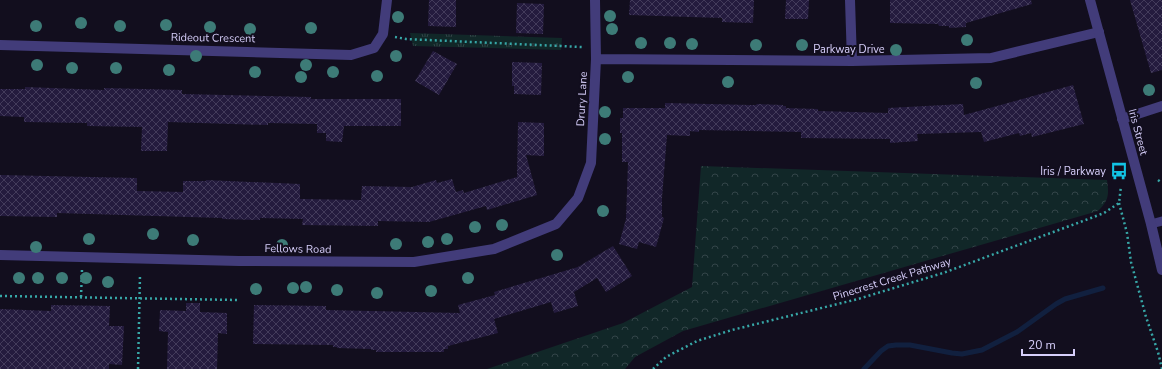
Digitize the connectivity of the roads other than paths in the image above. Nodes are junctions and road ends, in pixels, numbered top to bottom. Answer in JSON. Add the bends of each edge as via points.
{"nodes":[{"id":1,"x":387,"y":0,"type":"edge"},
{"id":2,"x":595,"y":0,"type":"edge"},
{"id":3,"x":850,"y":0,"type":"edge"},
{"id":4,"x":1090,"y":0,"type":"edge"},
{"id":5,"x":1099,"y":32,"type":"junction"},
{"id":6,"x":0,"y":45,"type":"edge"},
{"id":7,"x":596,"y":59,"type":"junction"},
{"id":8,"x":852,"y":61,"type":"junction"},
{"id":9,"x":1162,"y":106,"type":"edge"},
{"id":10,"x":1122,"y":119,"type":"junction"},
{"id":11,"x":578,"y":198,"type":"joint"},
{"id":12,"x":1162,"y":221,"type":"edge"},
{"id":13,"x":1151,"y":224,"type":"junction"},
{"id":14,"x":0,"y":255,"type":"edge"},
{"id":15,"x":1162,"y":270,"type":"edge"}],
"edges":[{"from":1,"to":6,"type":"street","name":"Rideout Crescent","via":[[383,34],[374,48],[351,55]]},
{"from":2,"to":7,"type":"street","name":"Drury Lane"},
{"from":3,"to":8,"type":"street"},
{"from":4,"to":5,"type":"street","name":"Iris Street"},
{"from":5,"to":8,"type":"street","name":"Parkway Drive","via":[[991,58]]},
{"from":5,"to":10,"type":"street","name":"Iris Street"},
{"from":7,"to":8,"type":"street","name":"Parkway Drive"},
{"from":7,"to":11,"type":"street","name":"Drury Lane","via":[[591,163]]},
{"from":9,"to":10,"type":"street"},
{"from":10,"to":13,"type":"street","name":"Iris Street"},
{"from":11,"to":14,"type":"street","name":"Fellows Road","via":[[556,224],[535,233],[494,249],[414,262]]},
{"from":12,"to":13,"type":"lane"},
{"from":13,"to":15,"type":"street","name":"Iris Street"}]}
